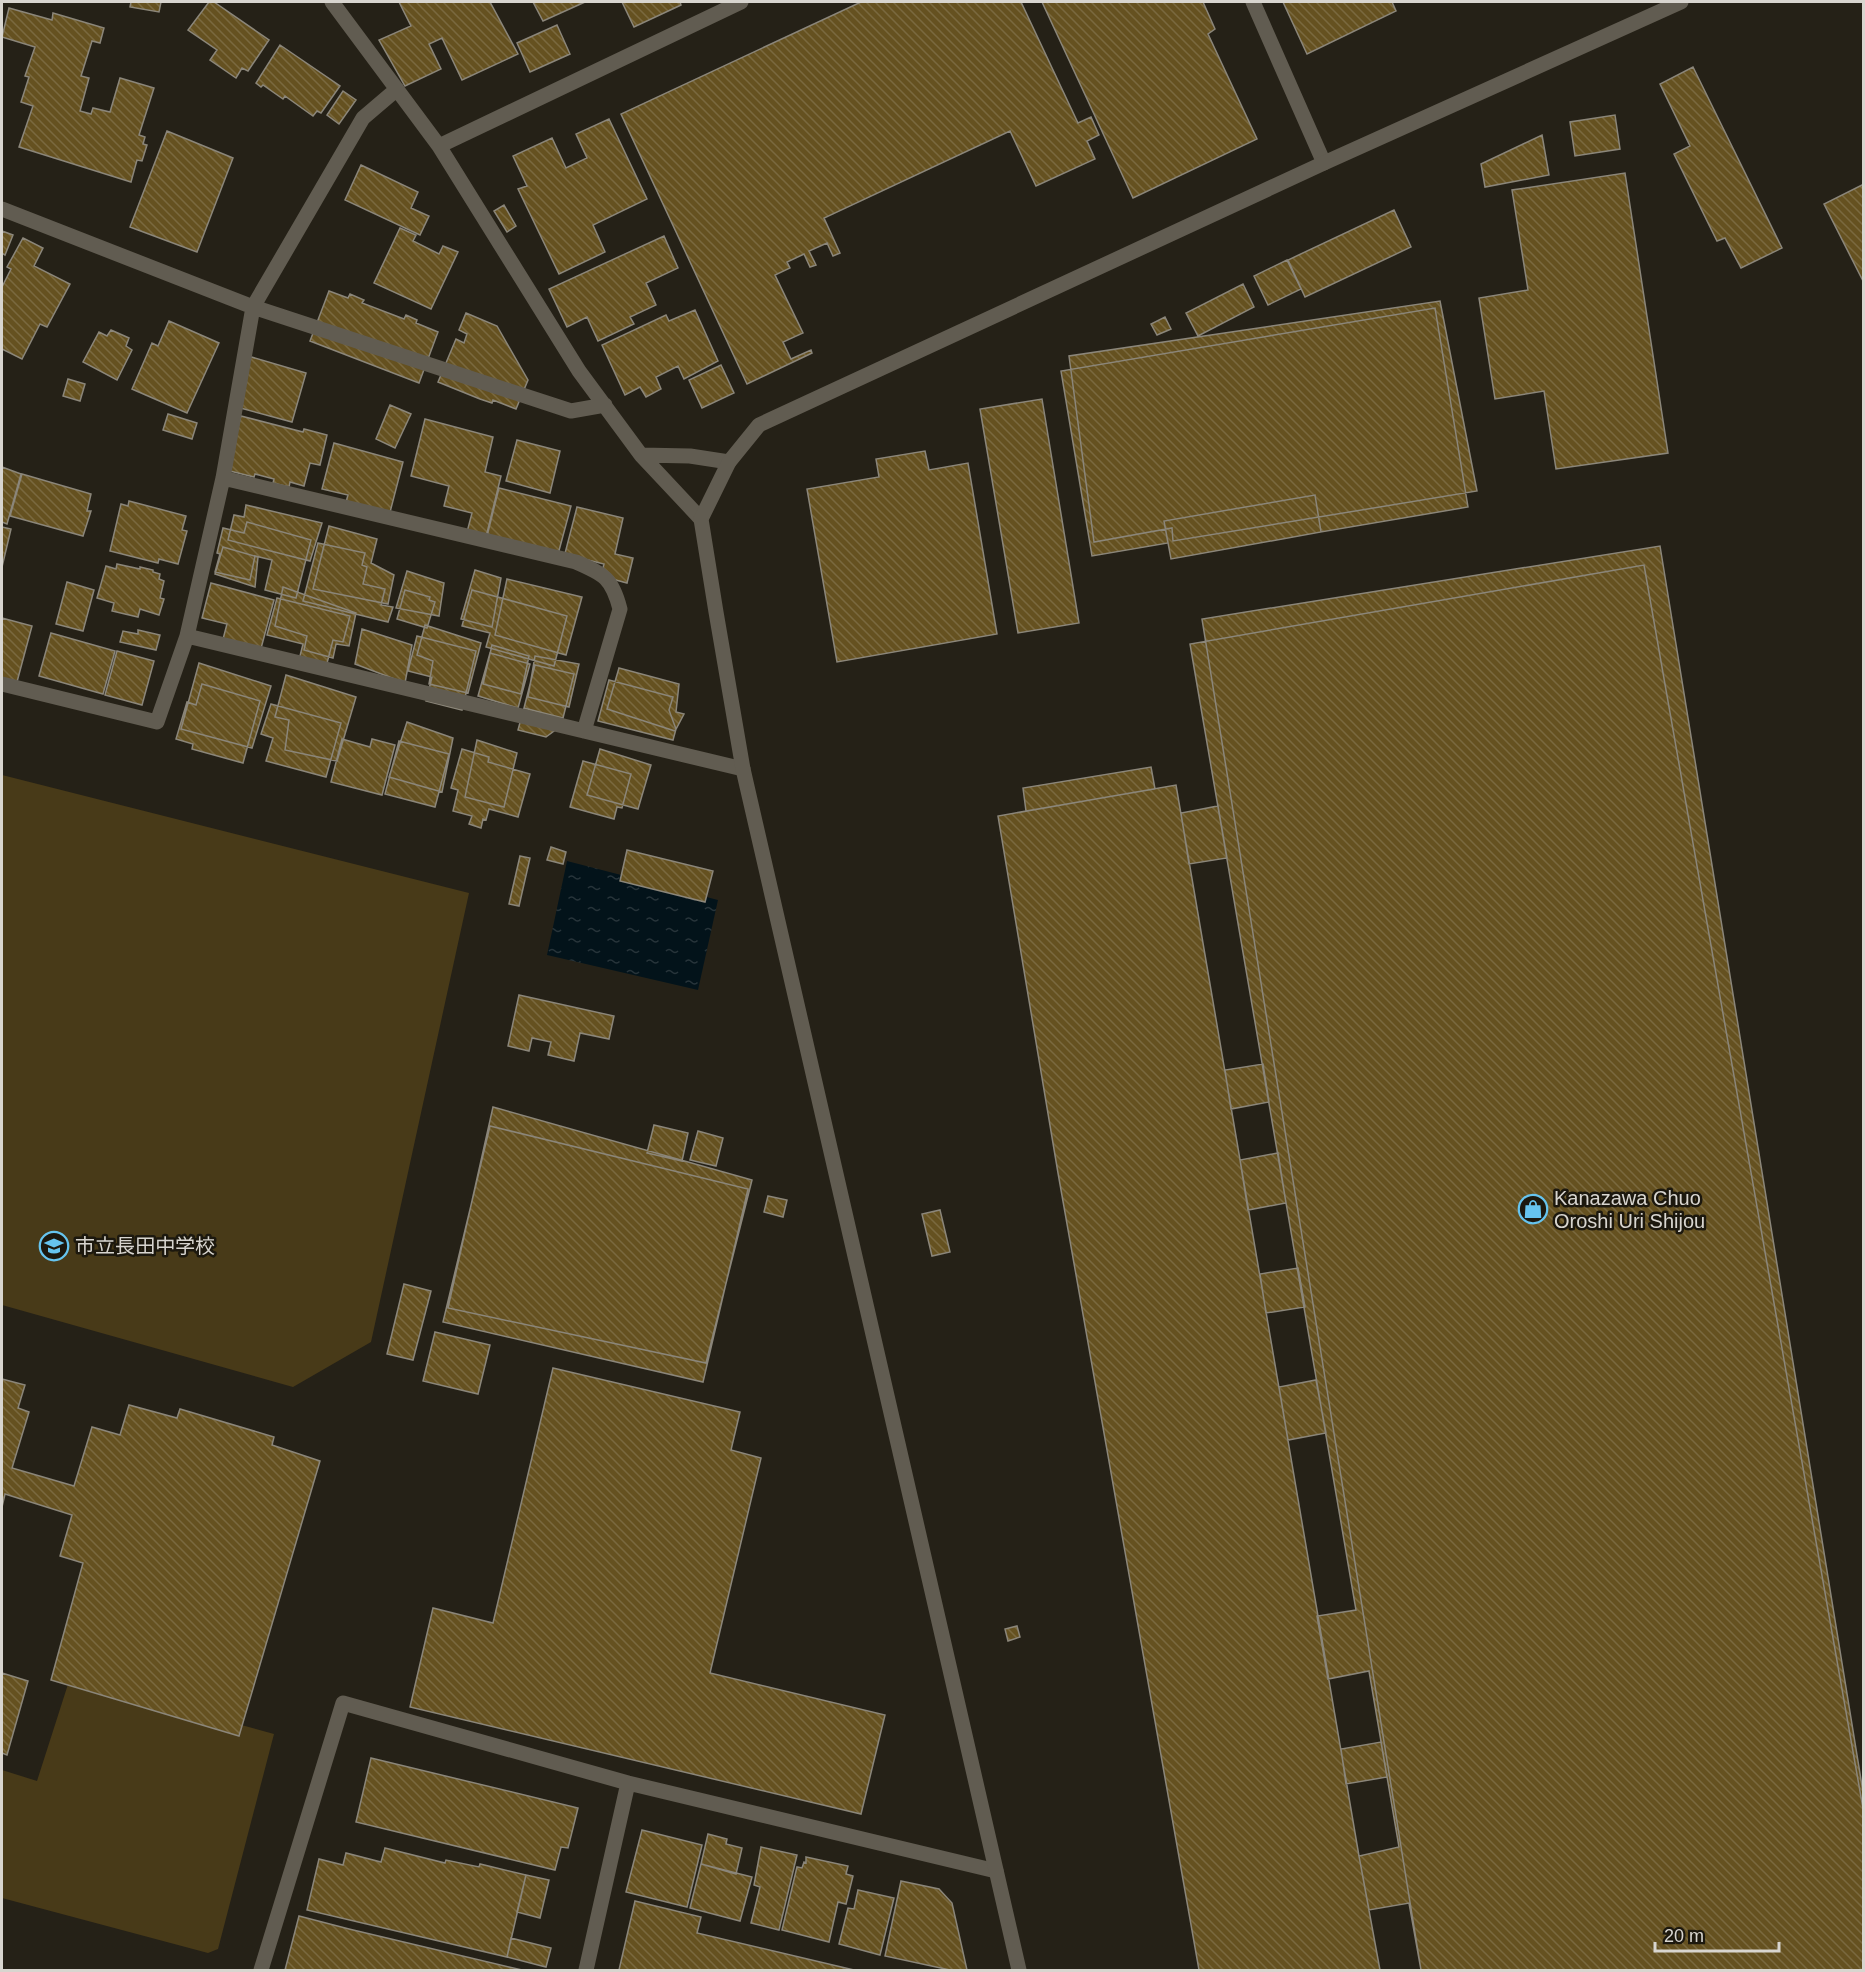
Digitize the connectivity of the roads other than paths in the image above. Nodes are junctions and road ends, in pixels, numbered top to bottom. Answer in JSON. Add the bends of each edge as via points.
{"nodes":[{"id":1,"x":332,"y":2,"type":"edge"},
{"id":2,"x":741,"y":2,"type":"edge"},
{"id":3,"x":1253,"y":2,"type":"edge"},
{"id":4,"x":1681,"y":2,"type":"edge"},
{"id":5,"x":397,"y":89,"type":"junction"},
{"id":6,"x":439,"y":146,"type":"junction"},
{"id":7,"x":1324,"y":163,"type":"junction"},
{"id":8,"x":2,"y":209,"type":"edge"},
{"id":9,"x":253,"y":307,"type":"junction"},
{"id":10,"x":605,"y":405,"type":"junction"},
{"id":11,"x":641,"y":455,"type":"junction"},
{"id":12,"x":729,"y":462,"type":"junction"},
{"id":13,"x":223,"y":478,"type":"junction"},
{"id":14,"x":701,"y":519,"type":"junction"},
{"id":15,"x":187,"y":636,"type":"junction"},
{"id":16,"x":2,"y":684,"type":"edge"},
{"id":17,"x":584,"y":731,"type":"junction"},
{"id":18,"x":743,"y":769,"type":"junction"},
{"id":19,"x":628,"y":1784,"type":"junction"},
{"id":20,"x":996,"y":1871,"type":"junction"},
{"id":21,"x":261,"y":1971,"type":"edge"},
{"id":22,"x":586,"y":1971,"type":"edge"},
{"id":23,"x":1019,"y":1971,"type":"edge"}],
"edges":[{"from":1,"to":5,"type":"street"},
{"from":2,"to":6,"type":"street"},
{"from":3,"to":7,"type":"street"},
{"from":4,"to":7,"type":"street"},
{"from":5,"to":6,"type":"street"},
{"from":5,"to":9,"type":"street","via":[[363,118]]},
{"from":6,"to":10,"type":"street","via":[[579,371]]},
{"from":7,"to":12,"type":"street","via":[[759,425]]},
{"from":8,"to":9,"type":"street"},
{"from":9,"to":10,"type":"street","via":[[571,411]]},
{"from":9,"to":13,"type":"street"},
{"from":10,"to":11,"type":"street"},
{"from":11,"to":12,"type":"street"},
{"from":11,"to":14,"type":"street"},
{"from":12,"to":14,"type":"street"},
{"from":13,"to":15,"type":"street"},
{"from":13,"to":17,"type":"street","via":[[576,562],[600,572],[615,590],[620,609]]},
{"from":14,"to":18,"type":"street"},
{"from":15,"to":16,"type":"street","via":[[157,722]]},
{"from":15,"to":17,"type":"street"},
{"from":17,"to":18,"type":"street"},
{"from":18,"to":20,"type":"street"},
{"from":19,"to":20,"type":"street"},
{"from":19,"to":21,"type":"street","via":[[343,1703]]},
{"from":19,"to":22,"type":"street"},
{"from":20,"to":23,"type":"street"}]}
